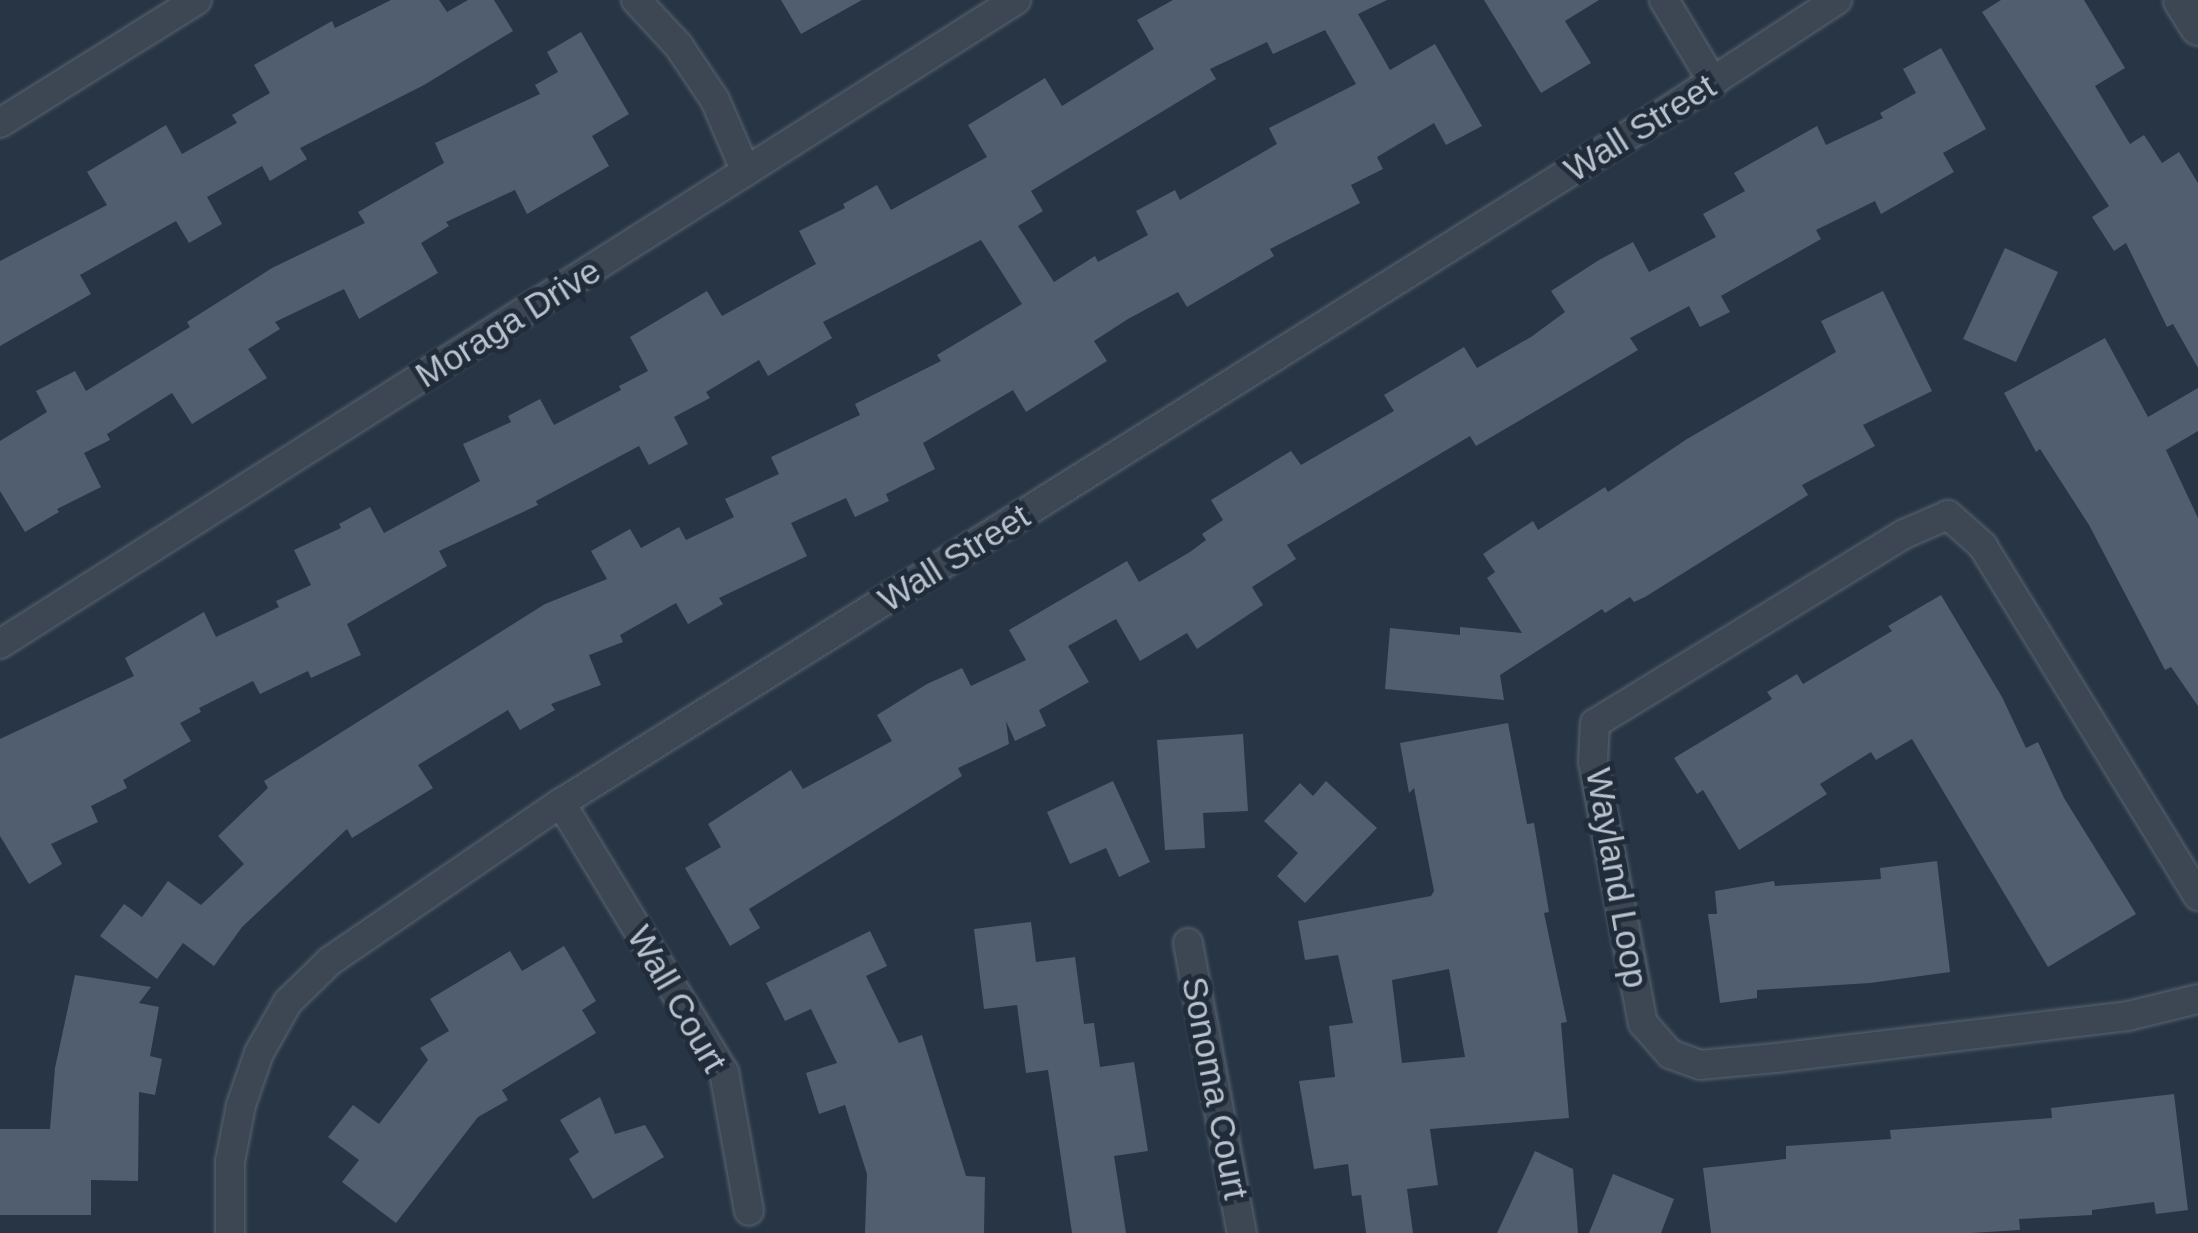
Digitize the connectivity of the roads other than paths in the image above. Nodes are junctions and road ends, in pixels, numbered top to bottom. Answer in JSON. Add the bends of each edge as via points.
{"nodes":[{"id":1,"x":197,"y":0,"type":"edge"},
{"id":2,"x":636,"y":0,"type":"edge"},
{"id":3,"x":1016,"y":0,"type":"edge"},
{"id":4,"x":1664,"y":0,"type":"edge"},
{"id":5,"x":1837,"y":0,"type":"edge"},
{"id":6,"x":2180,"y":0,"type":"edge"},
{"id":7,"x":2198,"y":27,"type":"edge"},
{"id":8,"x":1713,"y":82,"type":"junction"},
{"id":9,"x":0,"y":123,"type":"edge"},
{"id":10,"x":746,"y":172,"type":"junction"},
{"id":11,"x":0,"y":644,"type":"edge"},
{"id":12,"x":561,"y":803,"type":"junction"},
{"id":13,"x":2198,"y":896,"type":"edge"},
{"id":14,"x":1188,"y":943,"type":"dead end"},
{"id":15,"x":2198,"y":999,"type":"edge"},
{"id":16,"x":749,"y":1211,"type":"dead end"},
{"id":17,"x":230,"y":1233,"type":"edge"},
{"id":18,"x":1242,"y":1233,"type":"edge"}],
"edges":[{"from":1,"to":9,"type":"street"},
{"from":2,"to":10,"type":"street","via":[[678,45],[715,100]]},
{"from":3,"to":10,"type":"street","name":"Moraga Drive"},
{"from":4,"to":8,"type":"street"},
{"from":5,"to":8,"type":"street","name":"Wall Street"},
{"from":6,"to":7,"type":"street"},
{"from":8,"to":12,"type":"street","name":"Wall Street"},
{"from":10,"to":11,"type":"street","name":"Moraga Drive"},
{"from":12,"to":16,"type":"street","name":"Wall Court","via":[[724,1072]]},
{"from":12,"to":17,"type":"street","name":"Wall Street","via":[[330,961],[288,1002],[259,1053],[242,1105],[230,1162]]},
{"from":13,"to":15,"type":"street","name":"Wayland Loop","via":[[1983,546],[1948,515],[1904,534],[1595,723],[1593,762],[1643,1023],[1670,1054],[1700,1065],[1776,1058],[2128,1016]]},
{"from":14,"to":18,"type":"street","name":"Sonoma Court"}]}
